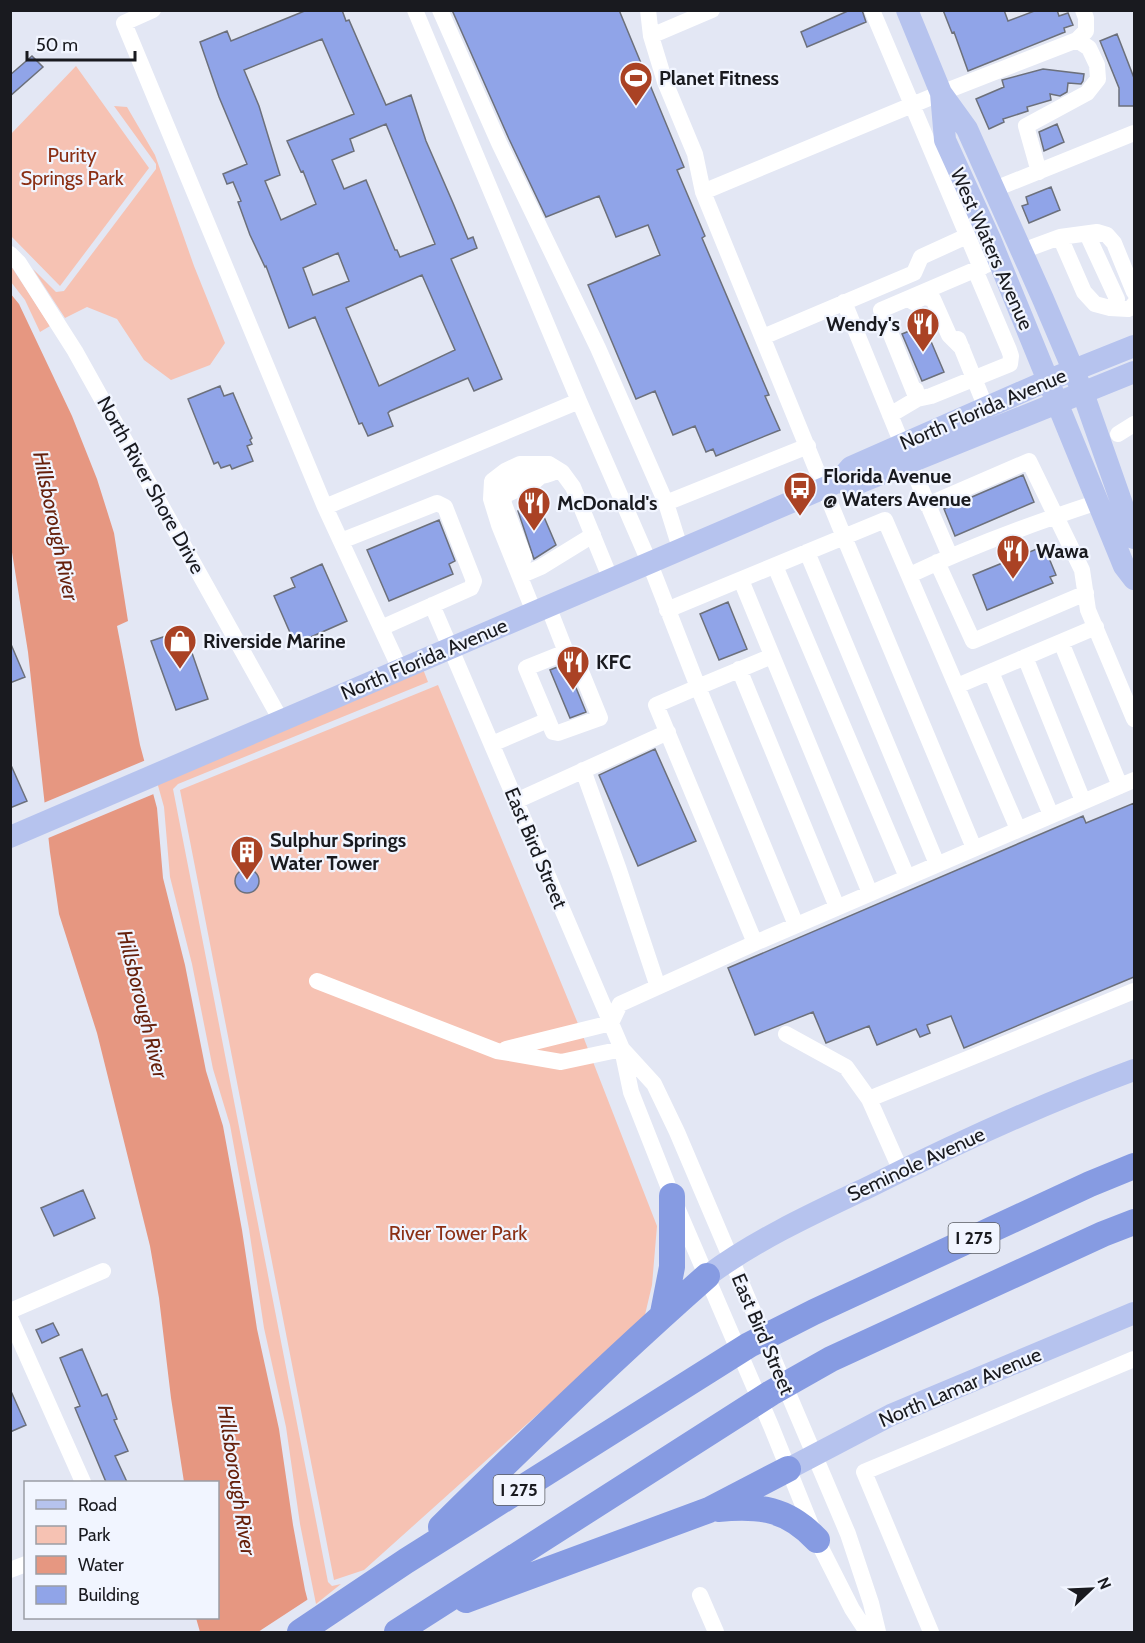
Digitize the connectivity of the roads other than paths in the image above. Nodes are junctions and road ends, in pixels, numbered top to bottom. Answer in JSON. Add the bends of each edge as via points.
{"nodes":[{"id":1,"x":153,"y":10,"type":"edge"},
{"id":2,"x":415,"y":10,"type":"edge"},
{"id":3,"x":440,"y":10,"type":"edge"},
{"id":4,"x":648,"y":10,"type":"edge"},
{"id":5,"x":712,"y":10,"type":"edge"},
{"id":6,"x":872,"y":10,"type":"edge"},
{"id":7,"x":907,"y":10,"type":"edge"},
{"id":8,"x":1083,"y":10,"type":"edge"},
{"id":9,"x":651,"y":36,"type":"junction"},
{"id":10,"x":1077,"y":40,"type":"junction"},
{"id":11,"x":941,"y":93,"type":"junction"},
{"id":12,"x":912,"y":106,"type":"junction"},
{"id":13,"x":1134,"y":133,"type":"edge"},
{"id":14,"x":1039,"y":172,"type":"junction"},
{"id":15,"x":994,"y":189,"type":"junction"},
{"id":16,"x":703,"y":192,"type":"junction"},
{"id":17,"x":967,"y":211,"type":"junction"},
{"id":18,"x":1087,"y":234,"type":"junction"},
{"id":19,"x":967,"y":236,"type":"junction"},
{"id":20,"x":1060,"y":237,"type":"junction"},
{"id":21,"x":1022,"y":251,"type":"junction"},
{"id":22,"x":10,"y":255,"type":"edge"},
{"id":23,"x":985,"y":266,"type":"junction"},
{"id":24,"x":935,"y":286,"type":"junction"},
{"id":25,"x":1134,"y":292,"type":"edge"},
{"id":26,"x":844,"y":302,"type":"junction"},
{"id":27,"x":1134,"y":303,"type":"edge"},
{"id":28,"x":1110,"y":308,"type":"junction"},
{"id":29,"x":763,"y":337,"type":"junction"},
{"id":30,"x":1134,"y":346,"type":"edge"},
{"id":31,"x":962,"y":348,"type":"junction"},
{"id":32,"x":1073,"y":370,"type":"junction"},
{"id":33,"x":1134,"y":372,"type":"edge"},
{"id":34,"x":974,"y":378,"type":"junction"},
{"id":35,"x":1049,"y":380,"type":"junction"},
{"id":36,"x":1083,"y":393,"type":"junction"},
{"id":37,"x":917,"y":399,"type":"junction"},
{"id":38,"x":579,"y":401,"type":"junction"},
{"id":39,"x":1058,"y":402,"type":"junction"},
{"id":40,"x":986,"y":408,"type":"junction"},
{"id":41,"x":890,"y":415,"type":"junction"},
{"id":42,"x":1134,"y":424,"type":"edge"},
{"id":43,"x":1118,"y":434,"type":"dead end"},
{"id":44,"x":808,"y":446,"type":"junction"},
{"id":45,"x":906,"y":454,"type":"junction"},
{"id":46,"x":559,"y":470,"type":"junction"},
{"id":47,"x":832,"y":485,"type":"junction"},
{"id":48,"x":1098,"y":502,"type":"junction"},
{"id":49,"x":666,"y":503,"type":"junction"},
{"id":50,"x":927,"y":505,"type":"junction"},
{"id":51,"x":325,"y":507,"type":"junction"},
{"id":52,"x":1054,"y":516,"type":"junction"},
{"id":53,"x":593,"y":535,"type":"junction"},
{"id":54,"x":844,"y":537,"type":"junction"},
{"id":55,"x":1134,"y":538,"type":"edge"},
{"id":56,"x":341,"y":541,"type":"junction"},
{"id":57,"x":681,"y":551,"type":"junction"},
{"id":58,"x":807,"y":552,"type":"junction"},
{"id":59,"x":943,"y":559,"type":"junction"},
{"id":60,"x":650,"y":564,"type":"junction"},
{"id":61,"x":775,"y":566,"type":"junction"},
{"id":62,"x":519,"y":574,"type":"junction"},
{"id":63,"x":910,"y":574,"type":"junction"},
{"id":64,"x":1134,"y":579,"type":"edge"},
{"id":65,"x":611,"y":580,"type":"junction"},
{"id":66,"x":741,"y":580,"type":"junction"},
{"id":67,"x":1086,"y":594,"type":"junction"},
{"id":68,"x":432,"y":605,"type":"junction"},
{"id":69,"x":541,"y":609,"type":"junction"},
{"id":70,"x":668,"y":610,"type":"junction"},
{"id":71,"x":1096,"y":627,"type":"junction"},
{"id":72,"x":381,"y":628,"type":"junction"},
{"id":73,"x":1060,"y":642,"type":"junction"},
{"id":74,"x":451,"y":648,"type":"junction"},
{"id":75,"x":566,"y":652,"type":"junction"},
{"id":76,"x":772,"y":656,"type":"junction"},
{"id":77,"x":1025,"y":657,"type":"junction"},
{"id":78,"x":400,"y":669,"type":"junction"},
{"id":79,"x":739,"y":669,"type":"junction"},
{"id":80,"x":992,"y":672,"type":"junction"},
{"id":81,"x":957,"y":686,"type":"junction"},
{"id":82,"x":698,"y":687,"type":"junction"},
{"id":83,"x":1134,"y":719,"type":"edge"},
{"id":84,"x":548,"y":720,"type":"junction"},
{"id":85,"x":282,"y":722,"type":"junction"},
{"id":86,"x":668,"y":732,"type":"junction"},
{"id":87,"x":492,"y":744,"type":"junction"},
{"id":88,"x":583,"y":770,"type":"junction"},
{"id":89,"x":1127,"y":783,"type":"edge"},
{"id":90,"x":516,"y":801,"type":"junction"},
{"id":91,"x":1083,"y":801,"type":"junction"},
{"id":92,"x":1051,"y":815,"type":"junction"},
{"id":93,"x":1018,"y":829,"type":"junction"},
{"id":94,"x":10,"y":837,"type":"edge"},
{"id":95,"x":974,"y":848,"type":"junction"},
{"id":96,"x":938,"y":864,"type":"junction"},
{"id":97,"x":907,"y":877,"type":"junction"},
{"id":98,"x":870,"y":893,"type":"junction"},
{"id":99,"x":837,"y":907,"type":"junction"},
{"id":100,"x":796,"y":925,"type":"junction"},
{"id":101,"x":755,"y":943,"type":"junction"},
{"id":102,"x":318,"y":981,"type":"dead end"},
{"id":103,"x":658,"y":987,"type":"junction"},
{"id":104,"x":1134,"y":991,"type":"edge"},
{"id":105,"x":611,"y":1023,"type":"junction"},
{"id":106,"x":786,"y":1034,"type":"dead end"},
{"id":107,"x":622,"y":1049,"type":"junction"},
{"id":108,"x":498,"y":1051,"type":"junction"},
{"id":109,"x":1134,"y":1070,"type":"edge"},
{"id":110,"x":869,"y":1099,"type":"junction"},
{"id":111,"x":1134,"y":1166,"type":"edge"},
{"id":112,"x":901,"y":1171,"type":"junction"},
{"id":113,"x":672,"y":1196,"type":"junction"},
{"id":114,"x":1134,"y":1222,"type":"edge"},
{"id":115,"x":731,"y":1258,"type":"junction"},
{"id":116,"x":103,"y":1271,"type":"dead end"},
{"id":117,"x":707,"y":1276,"type":"junction"},
{"id":118,"x":10,"y":1311,"type":"edge"},
{"id":119,"x":663,"y":1313,"type":"junction"},
{"id":120,"x":1134,"y":1313,"type":"edge"},
{"id":121,"x":10,"y":1317,"type":"edge"},
{"id":122,"x":1134,"y":1359,"type":"edge"},
{"id":123,"x":815,"y":1455,"type":"junction"},
{"id":124,"x":788,"y":1469,"type":"junction"},
{"id":125,"x":83,"y":1481,"type":"edge"},
{"id":126,"x":709,"y":1510,"type":"junction"},
{"id":127,"x":817,"y":1540,"type":"junction"},
{"id":128,"x":406,"y":1562,"type":"junction"},
{"id":129,"x":700,"y":1595,"type":"dead end"},
{"id":130,"x":418,"y":1618,"type":"junction"},
{"id":131,"x":300,"y":1632,"type":"edge"},
{"id":132,"x":396,"y":1632,"type":"edge"},
{"id":133,"x":716,"y":1632,"type":"edge"},
{"id":134,"x":867,"y":1632,"type":"edge"},
{"id":135,"x":878,"y":1632,"type":"edge"},
{"id":136,"x":931,"y":1632,"type":"edge"}],
"edges":[{"from":1,"to":51,"type":"street","via":[[124,23]]},
{"from":2,"to":38,"type":"street"},
{"from":3,"to":49,"type":"street"},
{"from":4,"to":9,"type":"street"},
{"from":5,"to":9,"type":"street"},
{"from":6,"to":12,"type":"street"},
{"from":7,"to":11,"type":"main road","name":"West Waters Avenue"},
{"from":8,"to":10,"type":"street","via":[[1086,31]]},
{"from":9,"to":16,"type":"street","via":[[695,154]]},
{"from":10,"to":11,"type":"street"},
{"from":10,"to":14,"type":"street","via":[[1089,48],[1098,79],[1087,93],[1026,126]]},
{"from":11,"to":12,"type":"street"},
{"from":11,"to":15,"type":"main road","name":"West Waters Avenue","via":[[968,129]]},
{"from":11,"to":17,"type":"main road","name":"West Waters Avenue","via":[[945,140]]},
{"from":12,"to":16,"type":"street"},
{"from":12,"to":17,"type":"street"},
{"from":13,"to":14,"type":"street"},
{"from":14,"to":15,"type":"street"},
{"from":15,"to":21,"type":"main road","name":"West Waters Avenue"},
{"from":16,"to":29,"type":"street"},
{"from":17,"to":19,"type":"street"},
{"from":17,"to":23,"type":"main road","name":"West Waters Avenue"},
{"from":18,"to":20,"type":"street"},
{"from":18,"to":25,"type":"street","via":[[1097,232],[1114,243]]},
{"from":18,"to":28,"type":"street","via":[[1117,299]]},
{"from":19,"to":23,"type":"street"},
{"from":19,"to":26,"type":"street","via":[[921,257],[914,273]]},
{"from":20,"to":21,"type":"street"},
{"from":20,"to":28,"type":"street","via":[[1084,292],[1095,304]]},
{"from":21,"to":32,"type":"main road","name":"West Waters Avenue"},
{"from":22,"to":85,"type":"street","name":"North River Shore Drive","via":[[19,262],[75,351]]},
{"from":23,"to":24,"type":"street"},
{"from":23,"to":34,"type":"street","via":[[1011,356],[1010,364]]},
{"from":23,"to":35,"type":"main road","name":"West Waters Avenue"},
{"from":24,"to":31,"type":"street"},
{"from":24,"to":37,"type":"street","via":[[881,310]]},
{"from":26,"to":29,"type":"street"},
{"from":26,"to":41,"type":"street"},
{"from":27,"to":28,"type":"street","via":[[1128,309]]},
{"from":29,"to":44,"type":"street"},
{"from":30,"to":32,"type":"main road","name":"North Florida Avenue"},
{"from":31,"to":34,"type":"street"},
{"from":31,"to":37,"type":"street","via":[[950,335],[933,298],[924,297],[898,308],[893,320],[914,369]]},
{"from":32,"to":35,"type":"main road","name":"North Florida Avenue"},
{"from":32,"to":36,"type":"main road","name":"West Waters Avenue"},
{"from":33,"to":36,"type":"main road","name":"North Florida Avenue"},
{"from":34,"to":37,"type":"street"},
{"from":34,"to":40,"type":"street"},
{"from":35,"to":39,"type":"main road","name":"West Waters Avenue"},
{"from":35,"to":40,"type":"main road","name":"North Florida Avenue"},
{"from":36,"to":39,"type":"main road","name":"North Florida Avenue"},
{"from":36,"to":55,"type":"main road","name":"West Waters Avenue"},
{"from":37,"to":41,"type":"street"},
{"from":38,"to":51,"type":"street"},
{"from":38,"to":60,"type":"street"},
{"from":39,"to":45,"type":"main road","name":"North Florida Avenue"},
{"from":39,"to":48,"type":"main road","name":"West Waters Avenue"},
{"from":40,"to":45,"type":"main road","name":"North Florida Avenue"},
{"from":41,"to":45,"type":"street"},
{"from":42,"to":43,"type":"street"},
{"from":44,"to":47,"type":"street"},
{"from":44,"to":49,"type":"street"},
{"from":45,"to":47,"type":"main road","name":"North Florida Avenue","via":[[851,466]]},
{"from":45,"to":50,"type":"street"},
{"from":46,"to":53,"type":"street","via":[[573,487]]},
{"from":46,"to":62,"type":"street","via":[[541,476],[518,472],[509,475],[502,485],[504,504],[524,557]]},
{"from":46,"to":62,"type":"street","via":[[549,464],[520,464],[492,481],[491,499]]},
{"from":47,"to":54,"type":"street"},
{"from":47,"to":57,"type":"main road","name":"North Florida Avenue"},
{"from":48,"to":52,"type":"street"},
{"from":48,"to":64,"type":"main road","name":"West Waters Avenue","via":[[1124,566]]},
{"from":49,"to":57,"type":"street"},
{"from":50,"to":52,"type":"street","via":[[1029,461]]},
{"from":50,"to":59,"type":"street"},
{"from":51,"to":56,"type":"street"},
{"from":52,"to":59,"type":"street"},
{"from":52,"to":67,"type":"street","via":[[1082,570]]},
{"from":53,"to":62,"type":"street","via":[[541,567]]},
{"from":53,"to":65,"type":"street"},
{"from":54,"to":58,"type":"street"},
{"from":54,"to":63,"type":"street","via":[[885,520]]},
{"from":54,"to":95,"type":"street"},
{"from":56,"to":68,"type":"street","via":[[437,503],[445,507],[474,581],[471,588]]},
{"from":56,"to":72,"type":"street"},
{"from":57,"to":60,"type":"main road","name":"North Florida Avenue"},
{"from":58,"to":61,"type":"street"},
{"from":58,"to":96,"type":"street"},
{"from":59,"to":63,"type":"street"},
{"from":59,"to":67,"type":"street","via":[[973,641]]},
{"from":60,"to":65,"type":"main road","name":"North Florida Avenue"},
{"from":60,"to":70,"type":"street"},
{"from":61,"to":66,"type":"street"},
{"from":61,"to":97,"type":"street"},
{"from":62,"to":69,"type":"street"},
{"from":63,"to":81,"type":"street"},
{"from":65,"to":69,"type":"main road","name":"North Florida Avenue"},
{"from":66,"to":70,"type":"street"},
{"from":66,"to":76,"type":"street"},
{"from":67,"to":71,"type":"street"},
{"from":68,"to":72,"type":"street"},
{"from":68,"to":74,"type":"street","name":"East Bird Street"},
{"from":69,"to":74,"type":"main road","name":"North Florida Avenue"},
{"from":69,"to":75,"type":"street"},
{"from":70,"to":82,"type":"street"},
{"from":71,"to":73,"type":"street"},
{"from":71,"to":83,"type":"street"},
{"from":72,"to":78,"type":"street"},
{"from":73,"to":77,"type":"street"},
{"from":73,"to":89,"type":"street"},
{"from":74,"to":78,"type":"main road","name":"North Florida Avenue"},
{"from":74,"to":87,"type":"street","name":"East Bird Street"},
{"from":75,"to":84,"type":"street","via":[[526,668]]},
{"from":75,"to":84,"type":"street","via":[[576,659],[600,718],[558,734]]},
{"from":76,"to":79,"type":"street"},
{"from":76,"to":98,"type":"street"},
{"from":77,"to":80,"type":"street"},
{"from":77,"to":91,"type":"street"},
{"from":78,"to":85,"type":"main road","name":"North Florida Avenue"},
{"from":79,"to":82,"type":"street"},
{"from":79,"to":99,"type":"street"},
{"from":80,"to":81,"type":"street"},
{"from":80,"to":92,"type":"street"},
{"from":81,"to":93,"type":"street"},
{"from":82,"to":86,"type":"street","via":[[656,705]]},
{"from":82,"to":100,"type":"street"},
{"from":84,"to":87,"type":"street"},
{"from":85,"to":94,"type":"main road","name":"North Florida Avenue"},
{"from":86,"to":88,"type":"street"},
{"from":86,"to":101,"type":"street"},
{"from":87,"to":90,"type":"street","name":"East Bird Street"},
{"from":88,"to":90,"type":"street"},
{"from":88,"to":103,"type":"street"},
{"from":89,"to":91,"type":"street"},
{"from":90,"to":105,"type":"street","name":"East Bird Street"},
{"from":91,"to":92,"type":"street"},
{"from":92,"to":93,"type":"street"},
{"from":93,"to":95,"type":"street"},
{"from":95,"to":96,"type":"street"},
{"from":96,"to":97,"type":"street"},
{"from":97,"to":98,"type":"street"},
{"from":98,"to":99,"type":"street"},
{"from":99,"to":100,"type":"street"},
{"from":100,"to":101,"type":"street"},
{"from":101,"to":103,"type":"street"},
{"from":102,"to":108,"type":"street"},
{"from":103,"to":105,"type":"street","via":[[620,1004]]},
{"from":104,"to":110,"type":"street"},
{"from":105,"to":107,"type":"street","name":"East Bird Street"},
{"from":105,"to":108,"type":"street"},
{"from":106,"to":110,"type":"street","via":[[846,1066]]},
{"from":107,"to":108,"type":"street","via":[[561,1062]]},
{"from":107,"to":113,"type":"street","name":"East Bird Street","via":[[631,1092]]},
{"from":107,"to":115,"type":"street","name":"East Bird Street","via":[[654,1084]]},
{"from":109,"to":112,"type":"main road","name":"Seminole Avenue","via":[[1005,1122]]},
{"from":110,"to":112,"type":"street"},
{"from":111,"to":128,"type":"highway","number":"I 275","via":[[749,1345]]},
{"from":112,"to":115,"type":"main road","name":"Seminole Avenue"},
{"from":113,"to":117,"type":"street","name":"East Bird Street"},
{"from":113,"to":119,"type":"highway","via":[[672,1267]]},
{"from":114,"to":130,"type":"highway","number":"I 275","via":[[831,1359],[771,1393]]},
{"from":115,"to":117,"type":"main road","name":"Seminole Avenue"},
{"from":115,"to":123,"type":"street","name":"East Bird Street"},
{"from":116,"to":118,"type":"street"},
{"from":117,"to":119,"type":"highway"},
{"from":117,"to":124,"type":"street","name":"East Bird Street"},
{"from":119,"to":128,"type":"highway"},
{"from":120,"to":123,"type":"main road","name":"North Lamar Avenue","via":[[891,1414]]},
{"from":121,"to":125,"type":"street"},
{"from":122,"to":136,"type":"street","via":[[864,1472]]},
{"from":123,"to":124,"type":"main road","name":"North Lamar Avenue"},
{"from":123,"to":135,"type":"street","name":"East Bird Street","via":[[848,1534]]},
{"from":124,"to":126,"type":"highway"},
{"from":124,"to":127,"type":"street","name":"East Bird Street"},
{"from":126,"to":127,"type":"highway","via":[[753,1507],[775,1511]]},
{"from":126,"to":130,"type":"highway"},
{"from":127,"to":134,"type":"street","name":"East Bird Street"},
{"from":128,"to":131,"type":"highway","number":"I 275"},
{"from":129,"to":133,"type":"street"},
{"from":130,"to":132,"type":"highway","number":"I 275"}]}
